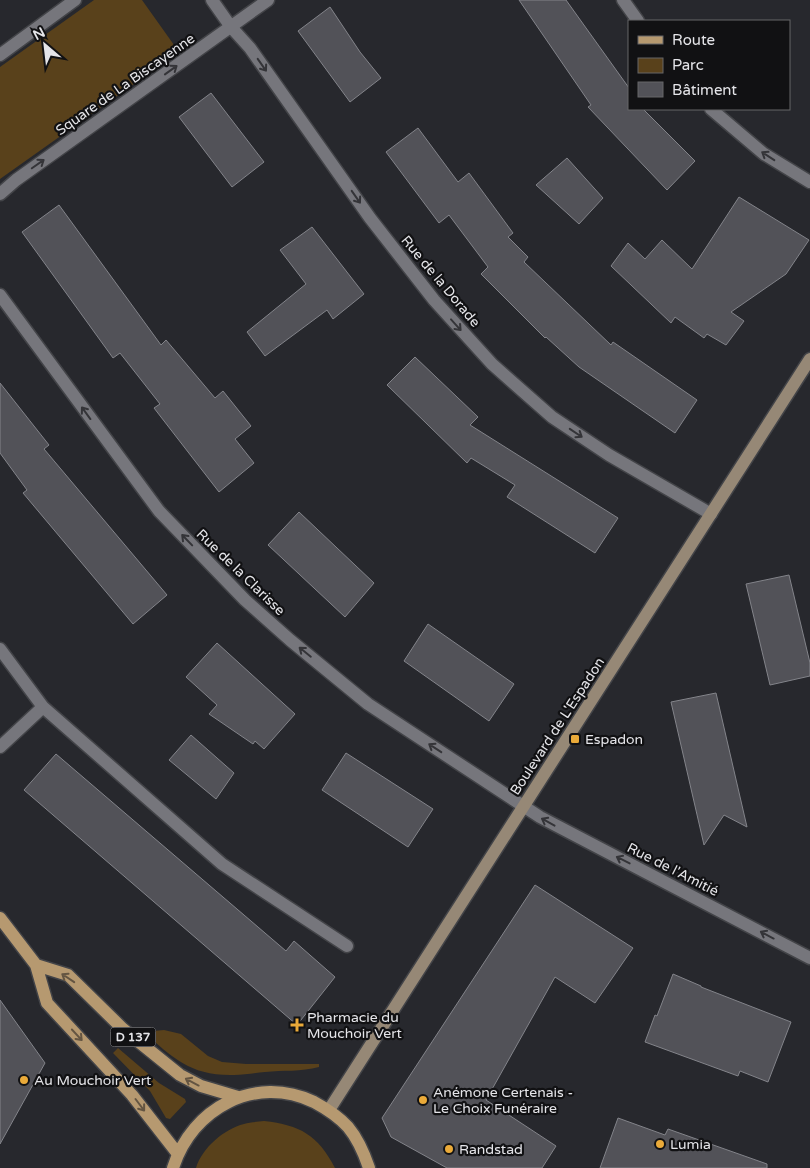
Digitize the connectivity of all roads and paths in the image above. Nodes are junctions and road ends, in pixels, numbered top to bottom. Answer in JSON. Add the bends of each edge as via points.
{"nodes":[{"id":1,"x":75,"y":0,"type":"edge"},
{"id":2,"x":212,"y":0,"type":"edge"},
{"id":3,"x":268,"y":0,"type":"edge"},
{"id":4,"x":623,"y":0,"type":"edge"},
{"id":5,"x":637,"y":20,"type":"edge"},
{"id":6,"x":231,"y":27,"type":"junction"},
{"id":7,"x":0,"y":55,"type":"edge"},
{"id":8,"x":712,"y":110,"type":"edge"},
{"id":9,"x":810,"y":182,"type":"edge"},
{"id":10,"x":0,"y":194,"type":"edge"},
{"id":11,"x":0,"y":295,"type":"edge"},
{"id":12,"x":810,"y":359,"type":"edge"},
{"id":13,"x":711,"y":514,"type":"junction"},
{"id":14,"x":0,"y":649,"type":"edge"},
{"id":15,"x":43,"y":707,"type":"junction"},
{"id":16,"x":0,"y":747,"type":"edge"},
{"id":17,"x":524,"y":806,"type":"junction"},
{"id":18,"x":0,"y":918,"type":"edge"},
{"id":19,"x":347,"y":946,"type":"dead end"},
{"id":20,"x":810,"y":958,"type":"edge"},
{"id":21,"x":36,"y":965,"type":"junction"},
{"id":22,"x":238,"y":1098,"type":"junction"},
{"id":23,"x":329,"y":1110,"type":"junction"},
{"id":24,"x":178,"y":1154,"type":"junction"},
{"id":25,"x":173,"y":1168,"type":"edge"},
{"id":26,"x":369,"y":1168,"type":"edge"}],
"edges":[{"from":1,"to":7,"type":"street"},
{"from":2,"to":6,"type":"street","name":"Rue de la Dorade"},
{"from":3,"to":6,"type":"street","name":"Square de La Biscayenne"},
{"from":4,"to":5,"type":"street"},
{"from":10,"to":6,"type":"street","name":"Square de La Biscayenne","one_way":true},
{"from":6,"to":13,"type":"street","name":"Rue de la Dorade","one_way":true,"via":[[250,48],[376,226],[434,300],[492,364],[552,417],[609,455]]},
{"from":9,"to":8,"type":"street","one_way":true,"via":[[764,154]]},
{"from":17,"to":11,"type":"street","name":"Rue de la Clarisse","one_way":true,"via":[[368,704],[245,600],[158,511]]},
{"from":12,"to":13,"type":"street","name":"Boulevard de L'Espadon"},
{"from":13,"to":17,"type":"street","name":"Boulevard de L'Espadon"},
{"from":14,"to":15,"type":"street"},
{"from":15,"to":16,"type":"street"},
{"from":15,"to":19,"type":"street","via":[[222,864]]},
{"from":20,"to":17,"type":"street","name":"Rue de l'Amitié","one_way":true,"via":[[554,825]]},
{"from":17,"to":23,"type":"street","name":"Boulevard de L'Espadon"},
{"from":18,"to":21,"type":"main road","number":"D 137"},
{"from":22,"to":21,"type":"main road","number":"D 137","one_way":true,"via":[[180,1075],[123,1029],[68,975]]},
{"from":21,"to":24,"type":"main road","number":"D 137","one_way":true,"via":[[46,1003],[132,1094]]},
{"from":22,"to":23,"type":"main road","via":[[269,1092],[300,1096]]},
{"from":22,"to":24,"type":"main road","via":[[219,1106],[202,1119]]},
{"from":23,"to":26,"type":"main road","via":[[348,1127],[362,1148]]},
{"from":24,"to":25,"type":"main road"}]}
